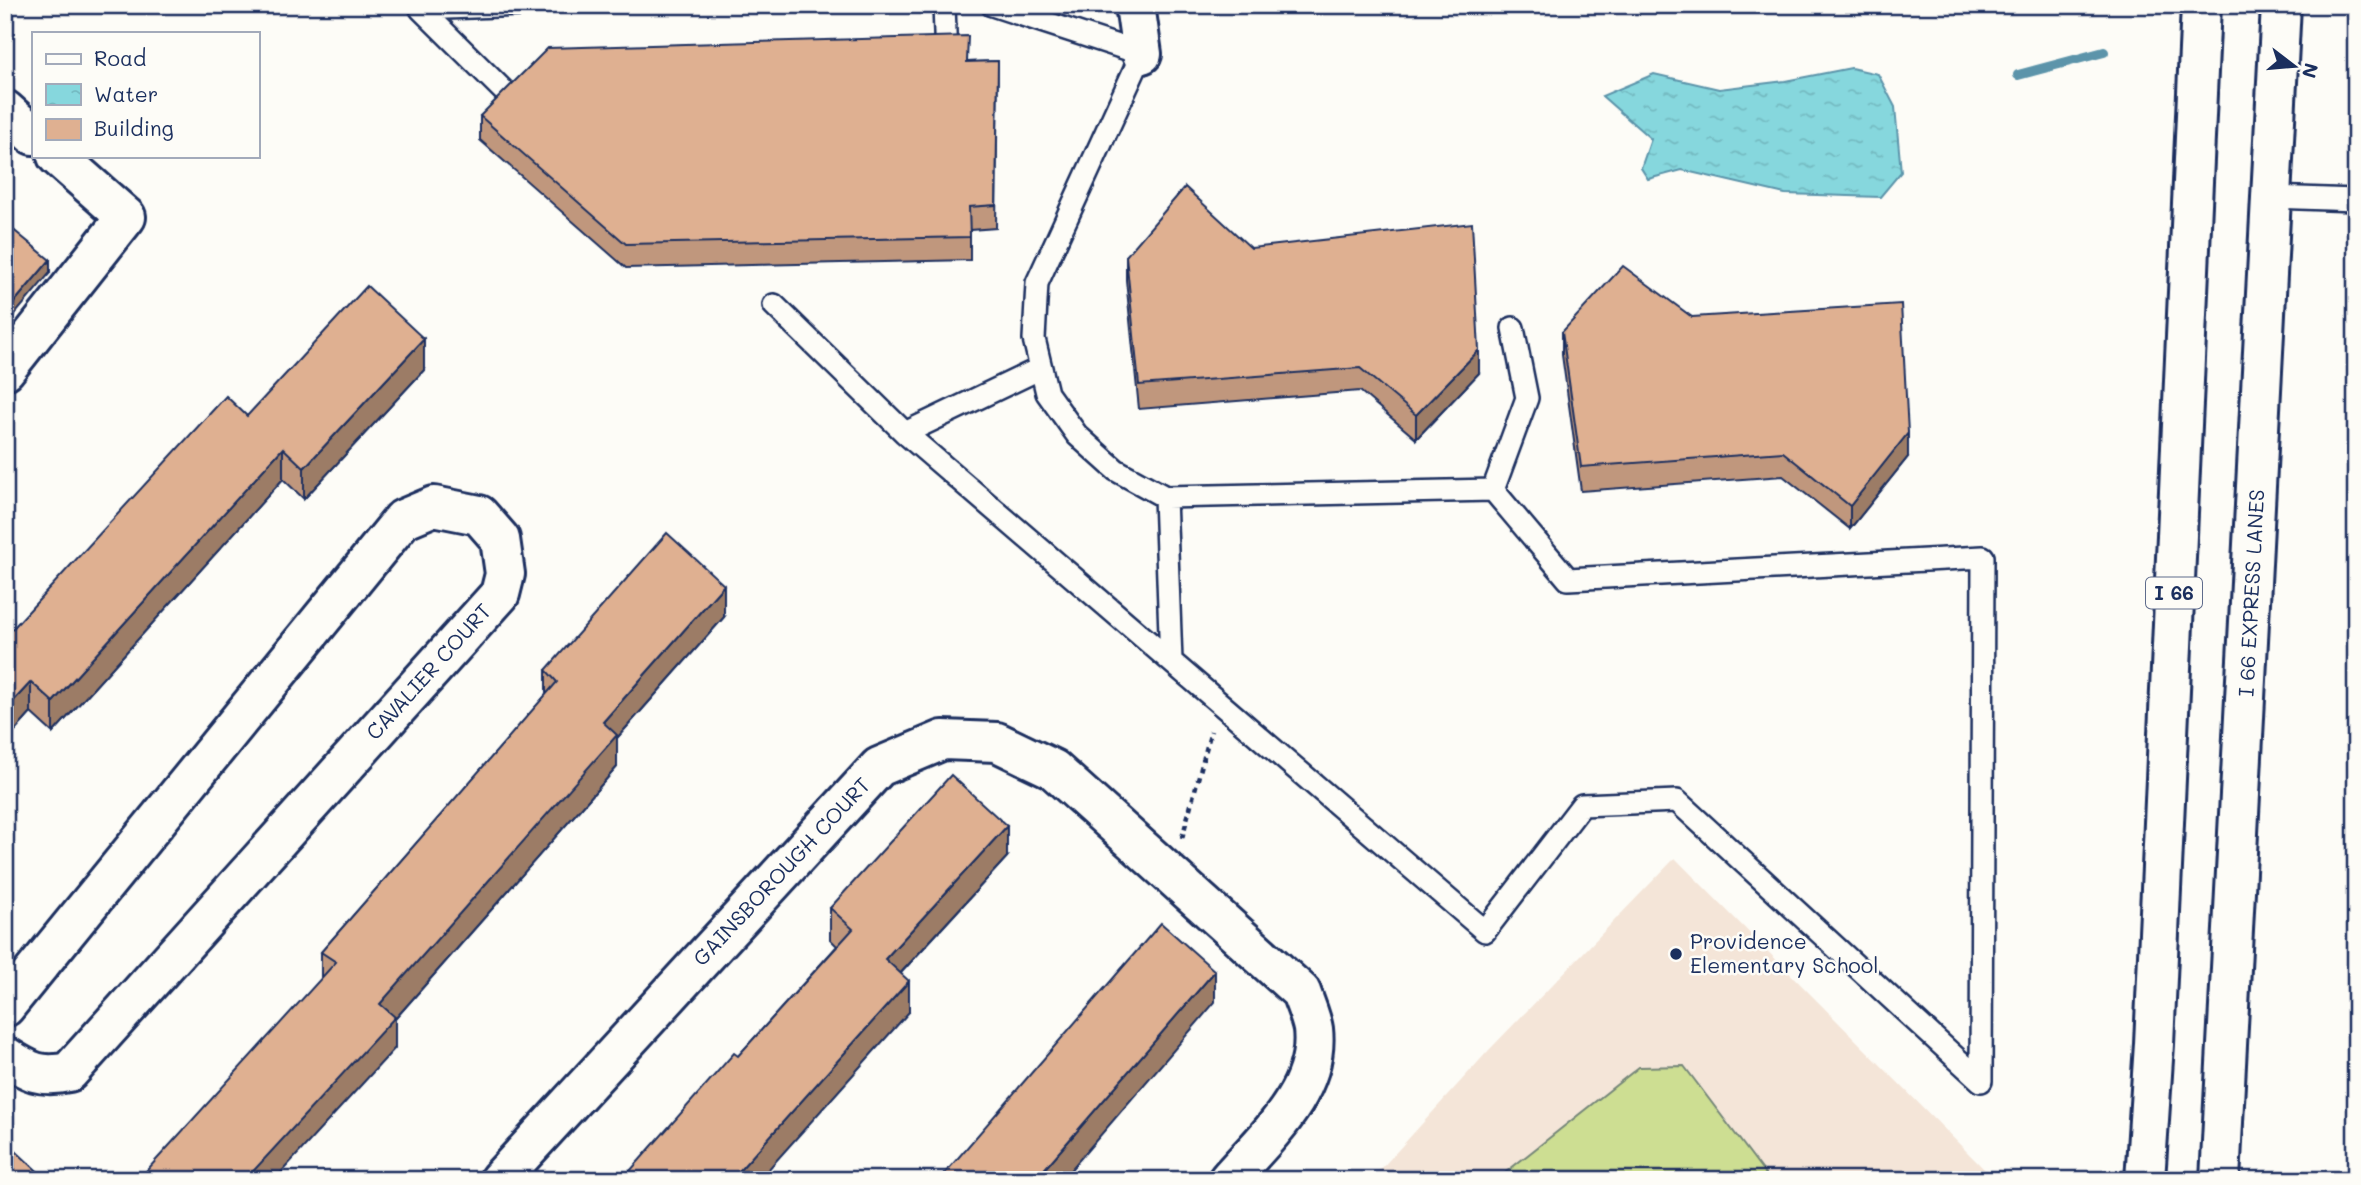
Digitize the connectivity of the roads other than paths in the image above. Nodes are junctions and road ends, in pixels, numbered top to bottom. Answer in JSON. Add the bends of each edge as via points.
{"nodes":[{"id":1,"x":521,"y":5,"type":"edge"},
{"id":2,"x":944,"y":5,"type":"edge"},
{"id":3,"x":992,"y":5,"type":"edge"},
{"id":4,"x":1135,"y":5,"type":"edge"},
{"id":5,"x":2200,"y":5,"type":"edge"},
{"id":6,"x":2281,"y":5,"type":"edge"},
{"id":7,"x":423,"y":7,"type":"edge"},
{"id":8,"x":1142,"y":54,"type":"junction"},
{"id":9,"x":946,"y":60,"type":"edge"},
{"id":10,"x":516,"y":103,"type":"edge"},
{"id":11,"x":5,"y":110,"type":"edge"},
{"id":12,"x":32,"y":134,"type":"edge"},
{"id":13,"x":59,"y":158,"type":"edge"},
{"id":14,"x":2273,"y":197,"type":"junction"},
{"id":15,"x":2356,"y":200,"type":"edge"},
{"id":16,"x":774,"y":305,"type":"dead end"},
{"id":17,"x":1513,"y":328,"type":"dead end"},
{"id":18,"x":1041,"y":368,"type":"junction"},
{"id":19,"x":5,"y":370,"type":"edge"},
{"id":20,"x":905,"y":433,"type":"junction"},
{"id":21,"x":1493,"y":489,"type":"junction"},
{"id":22,"x":1165,"y":497,"type":"junction"},
{"id":23,"x":1171,"y":661,"type":"junction"},
{"id":24,"x":5,"y":1007,"type":"edge"},
{"id":25,"x":5,"y":1056,"type":"edge"},
{"id":26,"x":499,"y":1180,"type":"edge"},
{"id":27,"x":1228,"y":1180,"type":"edge"},
{"id":28,"x":2145,"y":1180,"type":"edge"},
{"id":29,"x":2220,"y":1180,"type":"edge"}],
"edges":[{"from":1,"to":7,"type":"lane"},
{"from":2,"to":9,"type":"lane"},
{"from":3,"to":8,"type":"lane"},
{"from":4,"to":8,"type":"main road"},
{"from":5,"to":28,"type":"main road","number":"I 66"},
{"from":6,"to":14,"type":"main road","name":"I 66 EXPRESS LANES"},
{"from":7,"to":10,"type":"lane"},
{"from":8,"to":18,"type":"lane","via":[[1037,283],[1034,340]]},
{"from":11,"to":12,"type":"main road"},
{"from":13,"to":19,"type":"main road","via":[[125,217]]},
{"from":14,"to":15,"type":"lane"},
{"from":14,"to":29,"type":"main road","name":"I 66 EXPRESS LANES"},
{"from":16,"to":20,"type":"lane"},
{"from":17,"to":21,"type":"lane","via":[[1527,398]]},
{"from":18,"to":20,"type":"lane"},
{"from":18,"to":22,"type":"lane","via":[[1047,393],[1077,435],[1116,470]]},
{"from":20,"to":23,"type":"lane"},
{"from":21,"to":22,"type":"lane"},
{"from":21,"to":23,"type":"lane","via":[[1568,579],[1983,557],[1981,1081],[1677,801],[1582,805],[1485,931]]},
{"from":22,"to":23,"type":"lane"},
{"from":24,"to":25,"type":"main road","name":"CAVALIER COURT","via":[[403,519],[434,506],[479,515],[500,539],[505,574],[499,594],[69,1072],[48,1076]]},
{"from":26,"to":27,"type":"main road","name":"GAINSBOROUGH COURT","via":[[879,767],[943,740],[997,742],[1053,769],[1301,992],[1312,1028],[1311,1068],[1289,1111]]}]}
